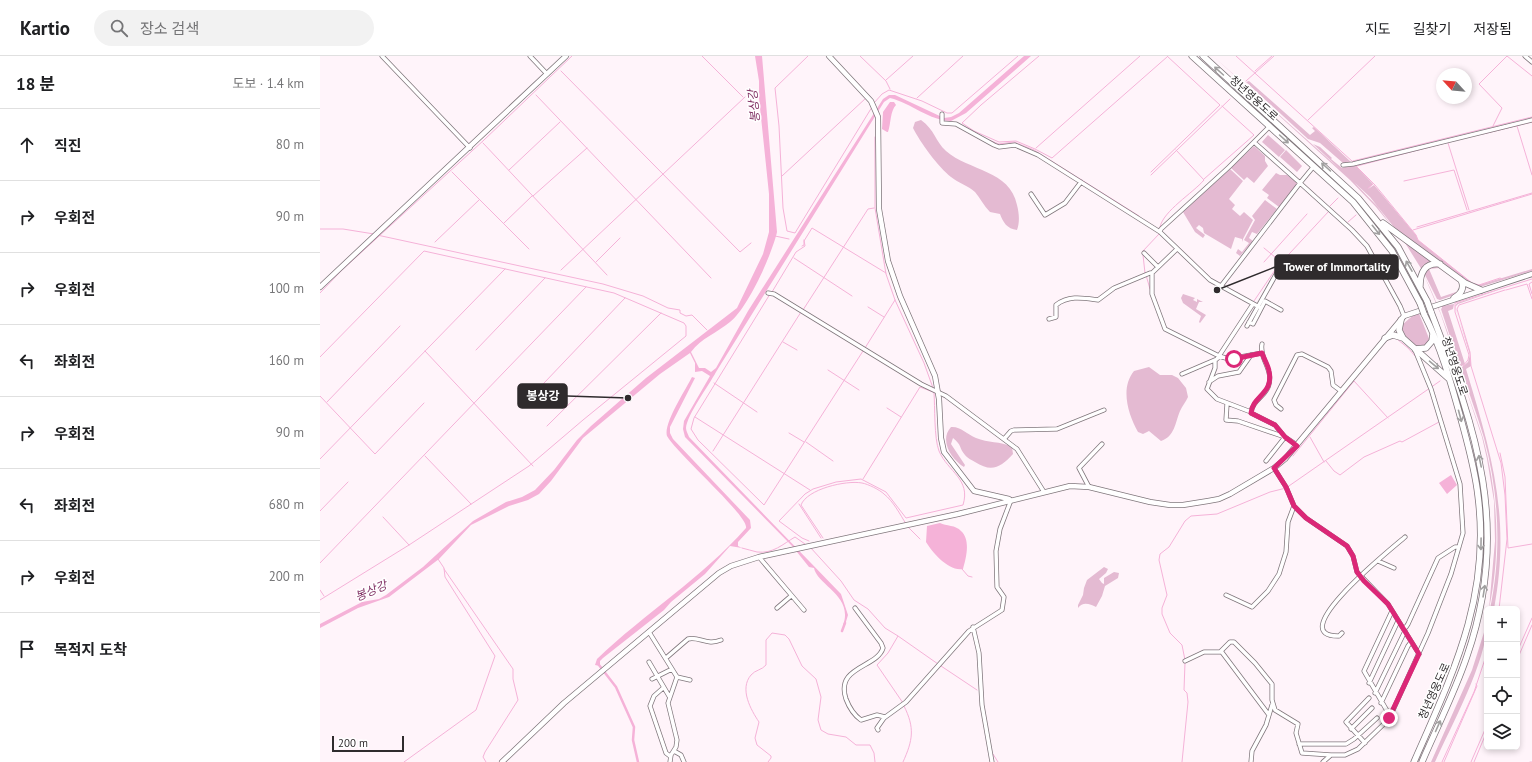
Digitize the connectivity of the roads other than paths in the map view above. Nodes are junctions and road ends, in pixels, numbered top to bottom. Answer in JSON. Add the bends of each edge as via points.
{"nodes":[{"id":1,"x":382,"y":56,"type":"edge"},
{"id":2,"x":530,"y":56,"type":"edge"},
{"id":3,"x":566,"y":56,"type":"edge"},
{"id":4,"x":829,"y":56,"type":"edge"},
{"id":5,"x":1192,"y":56,"type":"edge"},
{"id":6,"x":1203,"y":56,"type":"edge"},
{"id":7,"x":1526,"y":56,"type":"edge"},
{"id":8,"x":1532,"y":62,"type":"edge"},
{"id":9,"x":547,"y":74,"type":"junction"},
{"id":10,"x":942,"y":117,"type":"dead end"},
{"id":11,"x":1532,"y":120,"type":"edge"},
{"id":12,"x":1270,"y":126,"type":"junction"},
{"id":13,"x":1254,"y":143,"type":"junction"},
{"id":14,"x":470,"y":148,"type":"junction"},
{"id":15,"x":1343,"y":164,"type":"dead end"},
{"id":16,"x":1314,"y":166,"type":"junction"},
{"id":17,"x":1082,"y":182,"type":"junction"},
{"id":18,"x":1300,"y":183,"type":"junction"},
{"id":19,"x":1031,"y":194,"type":"dead end"},
{"id":20,"x":1370,"y":211,"type":"junction"},
{"id":21,"x":1160,"y":232,"type":"junction"},
{"id":22,"x":1177,"y":249,"type":"junction"},
{"id":23,"x":1144,"y":253,"type":"dead end"},
{"id":24,"x":1440,"y":264,"type":"junction"},
{"id":25,"x":1158,"y":267,"type":"junction"},
{"id":26,"x":1279,"y":269,"type":"dead end"},
{"id":27,"x":1152,"y":273,"type":"junction"},
{"id":28,"x":1532,"y":274,"type":"edge"},
{"id":29,"x":1460,"y":279,"type":"junction"},
{"id":30,"x":1221,"y":286,"type":"junction"},
{"id":31,"x":1420,"y":286,"type":"junction"},
{"id":32,"x":320,"y":287,"type":"edge"},
{"id":33,"x":1481,"y":290,"type":"junction"},
{"id":34,"x":768,"y":293,"type":"dead end"},
{"id":35,"x":1454,"y":298,"type":"junction"},
{"id":36,"x":1253,"y":304,"type":"junction"},
{"id":37,"x":1260,"y":307,"type":"junction"},
{"id":38,"x":1281,"y":310,"type":"dead end"},
{"id":39,"x":1402,"y":318,"type":"junction"},
{"id":40,"x":1049,"y":319,"type":"dead end"},
{"id":41,"x":1248,"y":324,"type":"dead end"},
{"id":42,"x":1434,"y":332,"type":"junction"},
{"id":43,"x":1385,"y":338,"type":"junction"},
{"id":44,"x":1403,"y":338,"type":"junction"},
{"id":45,"x":1262,"y":344,"type":"dead end"},
{"id":46,"x":1414,"y":349,"type":"junction"},
{"id":47,"x":1262,"y":353,"type":"junction"},
{"id":48,"x":1251,"y":355,"type":"junction"},
{"id":49,"x":1219,"y":356,"type":"junction"},
{"id":50,"x":1215,"y":361,"type":"junction"},
{"id":51,"x":1182,"y":374,"type":"dead end"},
{"id":52,"x":1208,"y":382,"type":"junction"},
{"id":53,"x":1451,"y":384,"type":"junction"},
{"id":54,"x":935,"y":392,"type":"junction"},
{"id":55,"x":1341,"y":392,"type":"junction"},
{"id":56,"x":1227,"y":404,"type":"junction"},
{"id":57,"x":1282,"y":408,"type":"dead end"},
{"id":58,"x":1104,"y":410,"type":"dead end"},
{"id":59,"x":1251,"y":412,"type":"junction"},
{"id":60,"x":1285,"y":437,"type":"junction"},
{"id":61,"x":1004,"y":439,"type":"junction"},
{"id":62,"x":1102,"y":444,"type":"dead end"},
{"id":63,"x":1297,"y":446,"type":"junction"},
{"id":64,"x":1266,"y":461,"type":"dead end"},
{"id":65,"x":1274,"y":468,"type":"junction"},
{"id":66,"x":1089,"y":487,"type":"junction"},
{"id":67,"x":1044,"y":492,"type":"junction"},
{"id":68,"x":1011,"y":500,"type":"junction"},
{"id":69,"x":1294,"y":506,"type":"junction"},
{"id":70,"x":1406,"y":537,"type":"dead end"},
{"id":71,"x":1459,"y":546,"type":"junction"},
{"id":72,"x":759,"y":557,"type":"junction"},
{"id":73,"x":1378,"y":561,"type":"junction"},
{"id":74,"x":1394,"y":568,"type":"dead end"},
{"id":75,"x":1360,"y":576,"type":"junction"},
{"id":76,"x":1226,"y":595,"type":"dead end"},
{"id":77,"x":791,"y":596,"type":"junction"},
{"id":78,"x":777,"y":608,"type":"dead end"},
{"id":79,"x":855,"y":608,"type":"dead end"},
{"id":80,"x":804,"y":610,"type":"dead end"},
{"id":81,"x":1392,"y":611,"type":"junction"},
{"id":82,"x":1398,"y":621,"type":"junction"},
{"id":83,"x":973,"y":628,"type":"junction"},
{"id":84,"x":1404,"y":629,"type":"junction"},
{"id":85,"x":649,"y":632,"type":"junction"},
{"id":86,"x":1342,"y":633,"type":"dead end"},
{"id":87,"x":721,"y":640,"type":"dead end"},
{"id":88,"x":1411,"y":642,"type":"junction"},
{"id":89,"x":1221,"y":651,"type":"junction"},
{"id":90,"x":1419,"y":654,"type":"junction"},
{"id":91,"x":666,"y":658,"type":"junction"},
{"id":92,"x":1185,"y":661,"type":"dead end"},
{"id":93,"x":649,"y":662,"type":"dead end"},
{"id":94,"x":672,"y":668,"type":"junction"},
{"id":95,"x":657,"y":676,"type":"junction"},
{"id":96,"x":652,"y":678,"type":"dead end"},
{"id":97,"x":677,"y":678,"type":"junction"},
{"id":98,"x":690,"y":680,"type":"dead end"},
{"id":99,"x":1369,"y":683,"type":"junction"},
{"id":100,"x":663,"y":688,"type":"junction"},
{"id":101,"x":1375,"y":693,"type":"junction"},
{"id":102,"x":669,"y":696,"type":"junction"},
{"id":103,"x":1369,"y":698,"type":"dead end"},
{"id":104,"x":1381,"y":703,"type":"junction"},
{"id":105,"x":1272,"y":705,"type":"junction"},
{"id":106,"x":1372,"y":708,"type":"dead end"},
{"id":107,"x":1269,"y":715,"type":"junction"},
{"id":108,"x":1390,"y":716,"type":"junction"},
{"id":109,"x":886,"y":717,"type":"junction"},
{"id":110,"x":1377,"y":718,"type":"dead end"},
{"id":111,"x":1351,"y":729,"type":"junction"},
{"id":112,"x":878,"y":730,"type":"dead end"},
{"id":113,"x":1358,"y":736,"type":"junction"},
{"id":114,"x":1365,"y":743,"type":"junction"},
{"id":115,"x":1299,"y":744,"type":"junction"},
{"id":116,"x":674,"y":751,"type":"junction"},
{"id":117,"x":1330,"y":755,"type":"junction"},
{"id":118,"x":670,"y":756,"type":"junction"},
{"id":119,"x":502,"y":762,"type":"edge"},
{"id":120,"x":670,"y":762,"type":"edge"},
{"id":121,"x":684,"y":762,"type":"edge"},
{"id":122,"x":992,"y":762,"type":"edge"},
{"id":123,"x":1251,"y":762,"type":"edge"},
{"id":124,"x":1323,"y":762,"type":"edge"},
{"id":125,"x":1414,"y":762,"type":"edge"},
{"id":126,"x":1422,"y":762,"type":"edge"}],
"edges":[{"from":1,"to":14,"type":"street"},
{"from":2,"to":9,"type":"street"},
{"from":3,"to":9,"type":"main road"},
{"from":4,"to":54,"type":"main road","via":[[862,89],[878,117],[879,209],[888,261],[900,296],[935,376]]},
{"from":5,"to":12,"type":"highway","name":"청년영웅도로"},
{"from":20,"to":6,"type":"highway","name":"청년영웅도로","one_way":true,"via":[[1336,176]]},
{"from":7,"to":8,"type":"street"},
{"from":9,"to":14,"type":"main road"},
{"from":10,"to":17,"type":"street","via":[[942,123],[956,124],[999,147],[1012,144],[1021,146]]},
{"from":11,"to":15,"type":"street","via":[[1353,164]]},
{"from":12,"to":13,"type":"street"},
{"from":12,"to":16,"type":"highway","name":"청년영웅도로","one_way":true},
{"from":13,"to":18,"type":"street"},
{"from":13,"to":21,"type":"street"},
{"from":14,"to":32,"type":"main road"},
{"from":16,"to":18,"type":"street"},
{"from":16,"to":42,"type":"highway","name":"청년영웅도로","one_way":true,"bridge":true,"via":[[1352,202],[1384,240],[1407,276]]},
{"from":17,"to":19,"type":"street","via":[[1065,203],[1045,215]]},
{"from":17,"to":21,"type":"street"},
{"from":18,"to":30,"type":"street"},
{"from":18,"to":39,"type":"street","via":[[1367,246],[1400,306]]},
{"from":20,"to":24,"type":"highway","via":[[1385,225]]},
{"from":31,"to":20,"type":"highway","name":"청년영웅도로","one_way":true,"via":[[1398,247]]},
{"from":21,"to":22,"type":"street"},
{"from":22,"to":25,"type":"street"},
{"from":22,"to":30,"type":"street","via":[[1204,276]]},
{"from":23,"to":25,"type":"street"},
{"from":24,"to":29,"type":"highway"},
{"from":24,"to":31,"type":"highway","via":[[1426,267],[1421,276]]},
{"from":25,"to":27,"type":"street"},
{"from":26,"to":37,"type":"street"},
{"from":27,"to":40,"type":"street","via":[[1146,273],[1122,284],[1098,300],[1066,299],[1056,306],[1056,317]]},
{"from":27,"to":49,"type":"street","via":[[1151,290],[1163,328]]},
{"from":28,"to":33,"type":"main road"},
{"from":29,"to":33,"type":"highway"},
{"from":29,"to":35,"type":"highway","via":[[1462,289]]},
{"from":30,"to":36,"type":"street"},
{"from":126,"to":31,"type":"highway","name":"청년영웅도로","one_way":true,"bridge":true,"via":[[1457,683],[1472,641],[1485,584],[1488,534],[1486,496],[1476,446]]},
{"from":33,"to":35,"type":"main road"},
{"from":34,"to":54,"type":"street","via":[[774,294]]},
{"from":35,"to":39,"type":"main road"},
{"from":36,"to":37,"type":"street"},
{"from":36,"to":49,"type":"street"},
{"from":37,"to":38,"type":"street","via":[[1265,301]]},
{"from":37,"to":41,"type":"street","via":[[1253,324]]},
{"from":39,"to":43,"type":"main road"},
{"from":39,"to":44,"type":"highway","via":[[1399,330]]},
{"from":42,"to":46,"type":"highway","via":[[1429,345],[1422,349]]},
{"from":42,"to":53,"type":"highway","name":"청년영웅도로"},
{"from":43,"to":44,"type":"highway","via":[[1393,335]]},
{"from":43,"to":55,"type":"main road"},
{"from":44,"to":46,"type":"highway"},
{"from":45,"to":47,"type":"street"},
{"from":46,"to":53,"type":"highway","one_way":true,"via":[[1443,373]]},
{"from":46,"to":71,"type":"street","via":[[1431,388],[1460,484],[1464,526]]},
{"from":47,"to":48,"type":"street"},
{"from":47,"to":59,"type":"street","via":[[1269,371],[1270,384]]},
{"from":48,"to":49,"type":"street","via":[[1234,359]]},
{"from":48,"to":52,"type":"street","via":[[1240,372],[1218,376]]},
{"from":49,"to":50,"type":"street"},
{"from":50,"to":51,"type":"street"},
{"from":50,"to":52,"type":"street","via":[[1215,368]]},
{"from":52,"to":56,"type":"street","via":[[1206,389]]},
{"from":53,"to":125,"type":"highway","name":"청년영웅도로","one_way":true,"via":[[1476,479],[1480,516],[1479,567],[1473,611],[1461,654]]},
{"from":54,"to":61,"type":"street"},
{"from":54,"to":68,"type":"main road","via":[[944,452],[974,491]]},
{"from":55,"to":57,"type":"street","via":[[1333,385],[1331,371],[1328,368],[1302,354],[1297,355],[1274,400],[1276,405]]},
{"from":55,"to":63,"type":"main road"},
{"from":56,"to":59,"type":"street"},
{"from":56,"to":60,"type":"street","via":[[1226,420],[1238,421]]},
{"from":58,"to":61,"type":"street","via":[[1065,427],[1014,430]]},
{"from":59,"to":60,"type":"street","via":[[1255,417],[1275,425]]},
{"from":60,"to":63,"type":"street"},
{"from":60,"to":64,"type":"street"},
{"from":61,"to":67,"type":"street","via":[[1020,454]]},
{"from":62,"to":66,"type":"street","via":[[1079,468]]},
{"from":63,"to":65,"type":"main road"},
{"from":65,"to":66,"type":"main road","via":[[1223,497],[1183,505],[1150,502]]},
{"from":65,"to":69,"type":"street"},
{"from":66,"to":67,"type":"main road","via":[[1070,486]]},
{"from":67,"to":68,"type":"main road"},
{"from":68,"to":72,"type":"main road"},
{"from":68,"to":83,"type":"street","via":[[1000,529],[996,551],[997,582],[998,589],[1004,597],[1003,608]]},
{"from":69,"to":75,"type":"street","via":[[1306,518],[1347,546]]},
{"from":69,"to":76,"type":"street","via":[[1288,522],[1286,552],[1278,574],[1268,590],[1252,607]]},
{"from":70,"to":73,"type":"street"},
{"from":71,"to":84,"type":"street","via":[[1438,558]]},
{"from":71,"to":90,"type":"street","via":[[1451,574]]},
{"from":72,"to":77,"type":"street"},
{"from":72,"to":85,"type":"main road","via":[[731,566],[719,573]]},
{"from":73,"to":74,"type":"street"},
{"from":73,"to":75,"type":"street"},
{"from":75,"to":81,"type":"street","via":[[1385,599]]},
{"from":75,"to":86,"type":"street","via":[[1324,618],[1326,634],[1338,636]]},
{"from":77,"to":78,"type":"street"},
{"from":77,"to":80,"type":"street"},
{"from":79,"to":109,"type":"street","via":[[882,643],[883,648],[879,655],[850,674],[844,686],[845,696],[860,720],[877,715]]},
{"from":81,"to":82,"type":"street"},
{"from":81,"to":99,"type":"street","via":[[1364,671]]},
{"from":82,"to":84,"type":"street"},
{"from":82,"to":99,"type":"street"},
{"from":83,"to":109,"type":"street","via":[[906,702]]},
{"from":83,"to":122,"type":"street","via":[[979,653],[982,705]]},
{"from":84,"to":88,"type":"street"},
{"from":84,"to":101,"type":"street"},
{"from":85,"to":91,"type":"street"},
{"from":85,"to":119,"type":"main road","via":[[554,711]]},
{"from":87,"to":91,"type":"street","via":[[710,644],[691,638],[685,640]]},
{"from":88,"to":90,"type":"street"},
{"from":88,"to":104,"type":"street"},
{"from":89,"to":92,"type":"street","via":[[1204,652]]},
{"from":89,"to":105,"type":"street","via":[[1232,641],[1241,648],[1272,684]]},
{"from":89,"to":107,"type":"street"},
{"from":90,"to":108,"type":"street"},
{"from":91,"to":94,"type":"street"},
{"from":93,"to":95,"type":"street"},
{"from":94,"to":95,"type":"street"},
{"from":94,"to":97,"type":"street"},
{"from":95,"to":96,"type":"street"},
{"from":95,"to":100,"type":"street"},
{"from":97,"to":98,"type":"street"},
{"from":97,"to":102,"type":"street"},
{"from":99,"to":101,"type":"street"},
{"from":100,"to":102,"type":"street"},
{"from":100,"to":118,"type":"street","via":[[654,696],[650,706],[666,753]]},
{"from":101,"to":104,"type":"street"},
{"from":102,"to":116,"type":"street","via":[[668,708],[677,740]]},
{"from":103,"to":111,"type":"street","via":[[1346,720]]},
{"from":104,"to":108,"type":"street"},
{"from":105,"to":107,"type":"street"},
{"from":105,"to":115,"type":"street","via":[[1278,712],[1298,724],[1296,733]]},
{"from":106,"to":111,"type":"street"},
{"from":107,"to":123,"type":"street","via":[[1252,751]]},
{"from":108,"to":114,"type":"street"},
{"from":109,"to":112,"type":"street"},
{"from":110,"to":113,"type":"street"},
{"from":111,"to":113,"type":"street"},
{"from":113,"to":114,"type":"street"},
{"from":113,"to":115,"type":"street","via":[[1342,745]]},
{"from":114,"to":117,"type":"street","via":[[1351,753]]},
{"from":115,"to":117,"type":"street","via":[[1303,754]]},
{"from":116,"to":118,"type":"street"},
{"from":116,"to":121,"type":"street","via":[[681,755]]},
{"from":117,"to":124,"type":"street"},
{"from":118,"to":120,"type":"street"}]}
